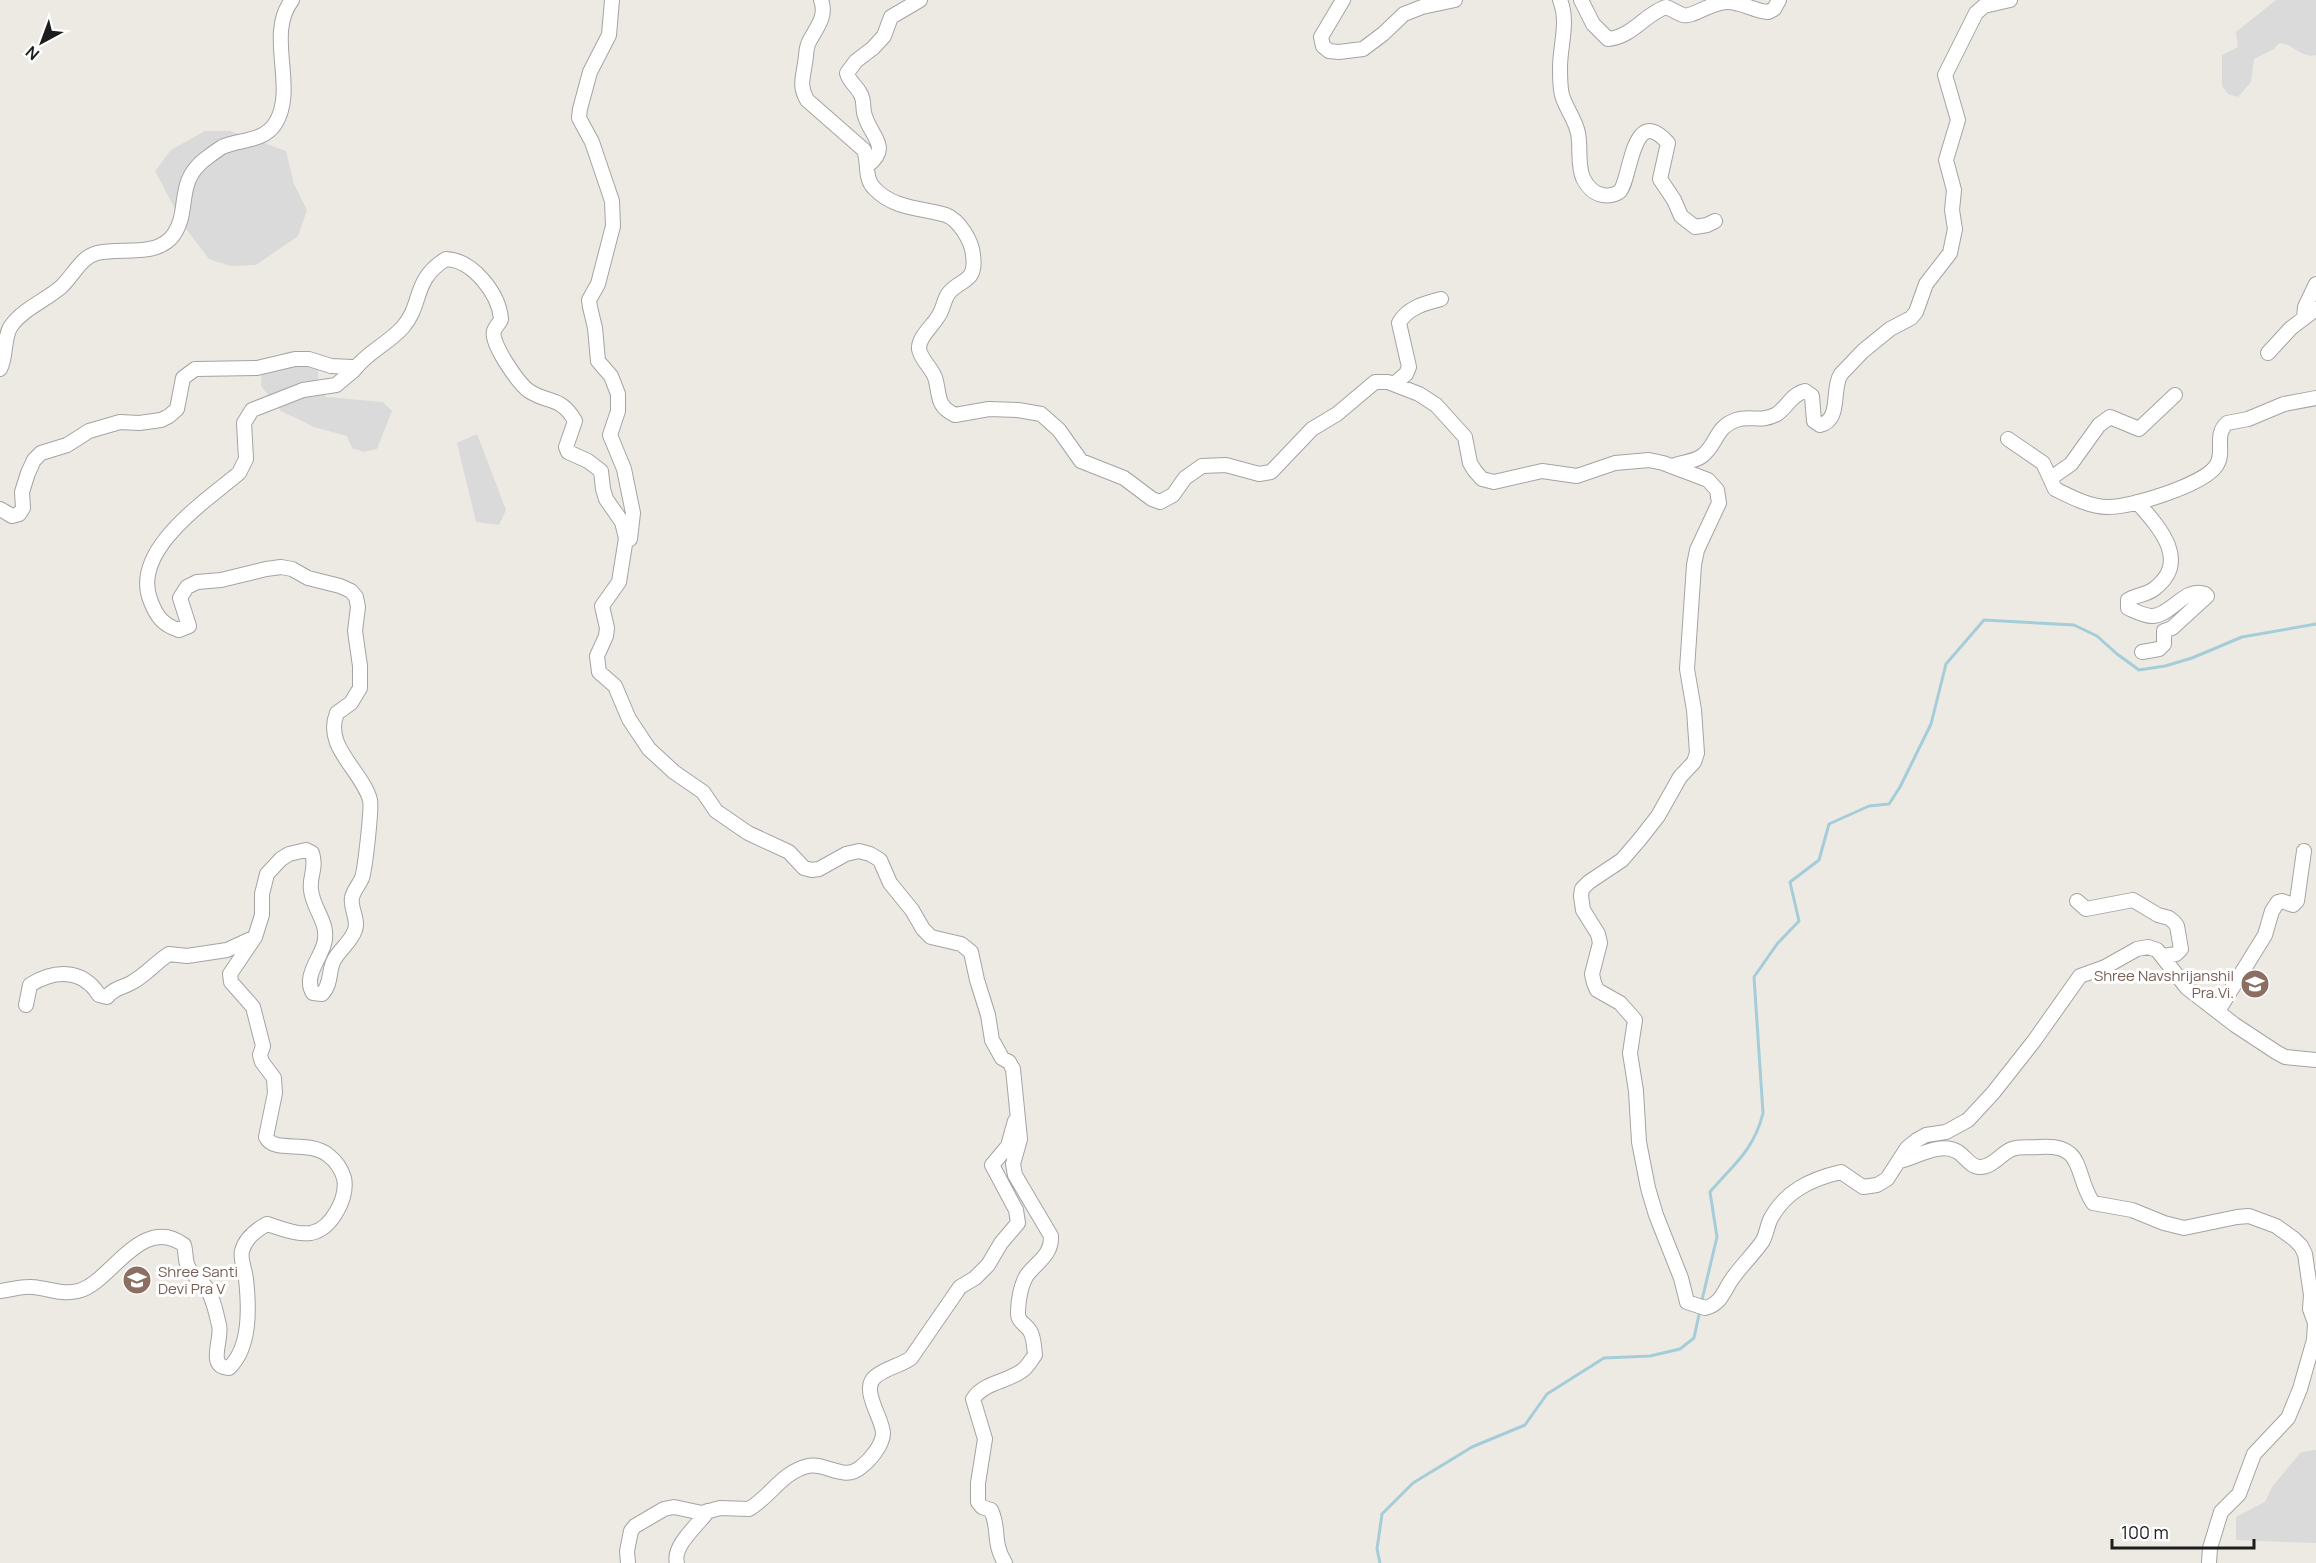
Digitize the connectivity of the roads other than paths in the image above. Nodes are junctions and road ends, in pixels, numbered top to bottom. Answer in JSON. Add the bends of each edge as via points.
{"nodes":[{"id":1,"x":292,"y":0,"type":"edge"},
{"id":2,"x":612,"y":0,"type":"edge"},
{"id":3,"x":821,"y":0,"type":"edge"},
{"id":4,"x":920,"y":0,"type":"edge"},
{"id":5,"x":1343,"y":0,"type":"edge"},
{"id":6,"x":1455,"y":0,"type":"edge"},
{"id":7,"x":1560,"y":0,"type":"edge"},
{"id":8,"x":1581,"y":0,"type":"edge"},
{"id":9,"x":1779,"y":0,"type":"edge"},
{"id":10,"x":2010,"y":0,"type":"edge"},
{"id":11,"x":867,"y":166,"type":"junction"},
{"id":12,"x":1715,"y":221,"type":"dead end"},
{"id":13,"x":2316,"y":284,"type":"edge"},
{"id":14,"x":1441,"y":299,"type":"dead end"},
{"id":15,"x":2316,"y":309,"type":"edge"},
{"id":16,"x":2304,"y":318,"type":"junction"},
{"id":17,"x":2268,"y":353,"type":"dead end"},
{"id":18,"x":0,"y":369,"type":"edge"},
{"id":19,"x":354,"y":370,"type":"junction"},
{"id":20,"x":1394,"y":384,"type":"junction"},
{"id":21,"x":2175,"y":396,"type":"dead end"},
{"id":22,"x":2316,"y":398,"type":"edge"},
{"id":23,"x":2008,"y":440,"type":"dead end"},
{"id":24,"x":1672,"y":466,"type":"junction"},
{"id":25,"x":2051,"y":478,"type":"junction"},
{"id":26,"x":2137,"y":502,"type":"junction"},
{"id":27,"x":0,"y":509,"type":"edge"},
{"id":28,"x":625,"y":549,"type":"junction"},
{"id":29,"x":2142,"y":652,"type":"dead end"},
{"id":30,"x":2304,"y":851,"type":"dead end"},
{"id":31,"x":2077,"y":901,"type":"dead end"},
{"id":32,"x":255,"y":938,"type":"junction"},
{"id":33,"x":2163,"y":956,"type":"junction"},
{"id":34,"x":26,"y":1005,"type":"dead end"},
{"id":35,"x":2218,"y":1011,"type":"junction"},
{"id":36,"x":2316,"y":1060,"type":"edge"},
{"id":37,"x":1016,"y":1118,"type":"junction"},
{"id":38,"x":1900,"y":1161,"type":"junction"},
{"id":39,"x":0,"y":1292,"type":"edge"},
{"id":40,"x":708,"y":1511,"type":"junction"},
{"id":41,"x":628,"y":1563,"type":"edge"},
{"id":42,"x":677,"y":1563,"type":"edge"},
{"id":43,"x":1005,"y":1563,"type":"edge"},
{"id":44,"x":2209,"y":1563,"type":"edge"}],
"edges":[{"from":1,"to":18,"type":"street","via":[[282,29],[282,100],[274,125],[259,137],[222,148],[194,169],[171,238],[153,248],[95,253],[84,259],[62,286],[9,328]]},
{"from":2,"to":28,"type":"street","via":[[609,35],[590,72],[579,118],[592,142],[612,201],[613,226],[598,284],[589,300],[598,361],[615,383],[619,402],[610,435],[624,469],[633,513],[631,538]]},
{"from":3,"to":11,"type":"street","via":[[819,28],[806,50],[803,93],[864,150]]},
{"from":4,"to":11,"type":"street","via":[[891,17],[884,36],[847,73],[861,94],[865,117],[880,143],[874,162]]},
{"from":5,"to":6,"type":"street","via":[[1321,37],[1323,46],[1331,51],[1363,49],[1404,14]]},
{"from":7,"to":12,"type":"street","via":[[1564,16],[1562,94],[1574,118],[1586,184],[1601,195],[1619,192],[1635,143],[1649,132],[1657,134],[1668,143],[1659,179],[1681,216],[1695,226]]},
{"from":8,"to":9,"type":"street","via":[[1593,24],[1608,39],[1620,37],[1666,7],[1690,16],[1712,4],[1727,2],[1768,12]]},
{"from":10,"to":24,"type":"street","via":[[1984,6],[1976,13],[1945,75],[1958,120],[1946,160],[1954,190],[1954,240],[1950,253],[1926,284],[1916,312],[1883,335],[1841,374],[1832,415],[1825,424],[1814,421],[1812,396],[1799,392],[1777,414],[1755,420],[1737,419],[1720,429],[1702,455]]},
{"from":11,"to":20,"type":"street","via":[[872,186],[878,192],[909,208],[947,215],[957,222],[973,253],[969,278],[948,295],[939,315],[921,338],[919,349],[934,375],[944,407],[956,415],[989,410],[1041,414],[1059,430],[1081,461],[1124,478],[1152,499],[1168,499],[1185,478],[1202,466],[1226,465],[1259,474],[1271,472],[1312,429],[1337,414],[1363,390],[1375,382]]},
{"from":13,"to":16,"type":"street"},
{"from":14,"to":20,"type":"street","via":[[1416,308],[1401,319],[1408,367]]},
{"from":15,"to":16,"type":"street"},
{"from":16,"to":17,"type":"street"},
{"from":19,"to":27,"type":"street","via":[[309,359],[257,368],[195,369],[183,378],[177,409],[170,416],[139,423],[120,422],[41,453],[28,473],[19,514],[12,516]]},
{"from":19,"to":28,"type":"street","via":[[401,329],[429,273],[446,259],[469,267],[499,306],[501,319],[494,330],[502,357],[525,387],[561,404],[573,418],[574,428],[566,447],[601,471],[606,499],[625,528]]},
{"from":19,"to":32,"type":"street","via":[[336,385],[303,390],[252,410],[244,423],[244,466],[181,521],[164,541],[147,577],[149,597],[158,618],[179,630],[189,626],[180,598],[187,587],[266,569],[292,569],[308,578],[340,586],[356,597],[360,688],[351,703],[337,713],[335,723],[338,746],[364,786],[371,806],[365,866],[351,900],[357,923],[350,941],[334,960],[327,990],[313,993],[310,979],[326,935],[310,890],[316,864],[312,853],[306,850],[289,854],[267,874]]},
{"from":20,"to":24,"type":"street","via":[[1436,405],[1465,437],[1470,462],[1482,479],[1494,482],[1542,471],[1577,476],[1632,461],[1649,460]]},
{"from":21,"to":25,"type":"street","via":[[2139,429],[2110,417],[2099,425],[2071,464]]},
{"from":22,"to":26,"type":"street","via":[[2227,423],[2220,434],[2220,458],[2214,470],[2189,484]]},
{"from":23,"to":25,"type":"street","via":[[2043,463]]},
{"from":24,"to":38,"type":"street","via":[[1708,480],[1719,496],[1694,566],[1687,669],[1697,753],[1640,839],[1622,861],[1588,882],[1581,896],[1583,910],[1600,943],[1592,974],[1597,990],[1620,1003],[1635,1020],[1630,1053],[1639,1142],[1656,1215],[1687,1302],[1705,1308],[1717,1303],[1764,1239],[1775,1212],[1799,1187],[1840,1172],[1863,1187],[1877,1185],[1887,1179]]},
{"from":25,"to":26,"type":"street","via":[[2055,489],[2090,504],[2108,507]]},
{"from":26,"to":29,"type":"street","via":[[2164,538],[2172,565],[2155,588],[2128,600],[2128,608],[2152,616],[2198,592],[2207,597],[2164,631],[2164,644],[2159,649]]},
{"from":28,"to":37,"type":"street","via":[[619,582],[602,606],[607,628],[597,665],[599,672],[615,686],[643,742],[674,772],[703,792],[716,811],[748,833],[789,852],[804,868],[819,869],[859,851],[880,860],[890,883],[922,929],[970,952],[992,1040],[1013,1069]]},
{"from":30,"to":35,"type":"street","via":[[2297,901],[2293,905],[2282,901],[2275,906],[2265,935]]},
{"from":31,"to":33,"type":"street","via":[[2086,909],[2133,900],[2169,918],[2177,926],[2181,949]]},
{"from":32,"to":34,"type":"street","via":[[227,950],[187,956],[170,954],[145,975],[107,997],[99,995],[80,976],[50,975],[30,985]]},
{"from":32,"to":39,"type":"street","via":[[230,974],[231,982],[253,1007],[263,1046],[262,1062],[274,1078],[275,1093],[266,1137],[276,1146],[315,1147],[328,1155],[339,1166],[344,1187],[336,1213],[317,1231],[295,1233],[267,1224],[244,1246],[241,1254],[247,1294],[246,1328],[239,1356],[228,1368],[217,1363],[220,1327],[211,1298],[187,1266],[184,1245],[177,1240],[160,1238],[141,1243],[93,1284],[77,1292],[54,1293],[31,1286]]},
{"from":33,"to":35,"type":"street","via":[[2187,988]]},
{"from":33,"to":38,"type":"street","via":[[2148,947],[2137,949],[2080,976],[2034,1041],[1968,1120],[1946,1132],[1917,1140]]},
{"from":35,"to":36,"type":"street","via":[[2285,1057]]},
{"from":37,"to":40,"type":"street","via":[[1008,1146],[992,1165],[1016,1210],[1018,1223],[988,1265],[960,1287],[911,1358],[874,1377],[871,1397],[883,1425],[881,1444],[852,1472],[809,1466],[787,1476],[749,1509]]},
{"from":37,"to":43,"type":"street","via":[[1020,1139],[1013,1164],[1015,1175],[1052,1244],[1023,1284],[1017,1314],[1030,1330],[1035,1355],[1023,1371],[985,1387],[973,1399],[985,1439],[978,1502],[991,1510],[996,1520],[996,1544]]},
{"from":38,"to":44,"type":"street","via":[[1925,1152],[1956,1150],[1981,1167],[2014,1148],[2056,1146],[2072,1156],[2093,1203],[2132,1210],[2184,1228],[2249,1216],[2276,1226],[2301,1246],[2315,1323],[2300,1389],[2288,1418],[2254,1454],[2238,1494],[2218,1519]]},
{"from":40,"to":41,"type":"street","via":[[664,1509],[635,1526],[630,1534]]},
{"from":40,"to":42,"type":"street","via":[[679,1545]]}]}
